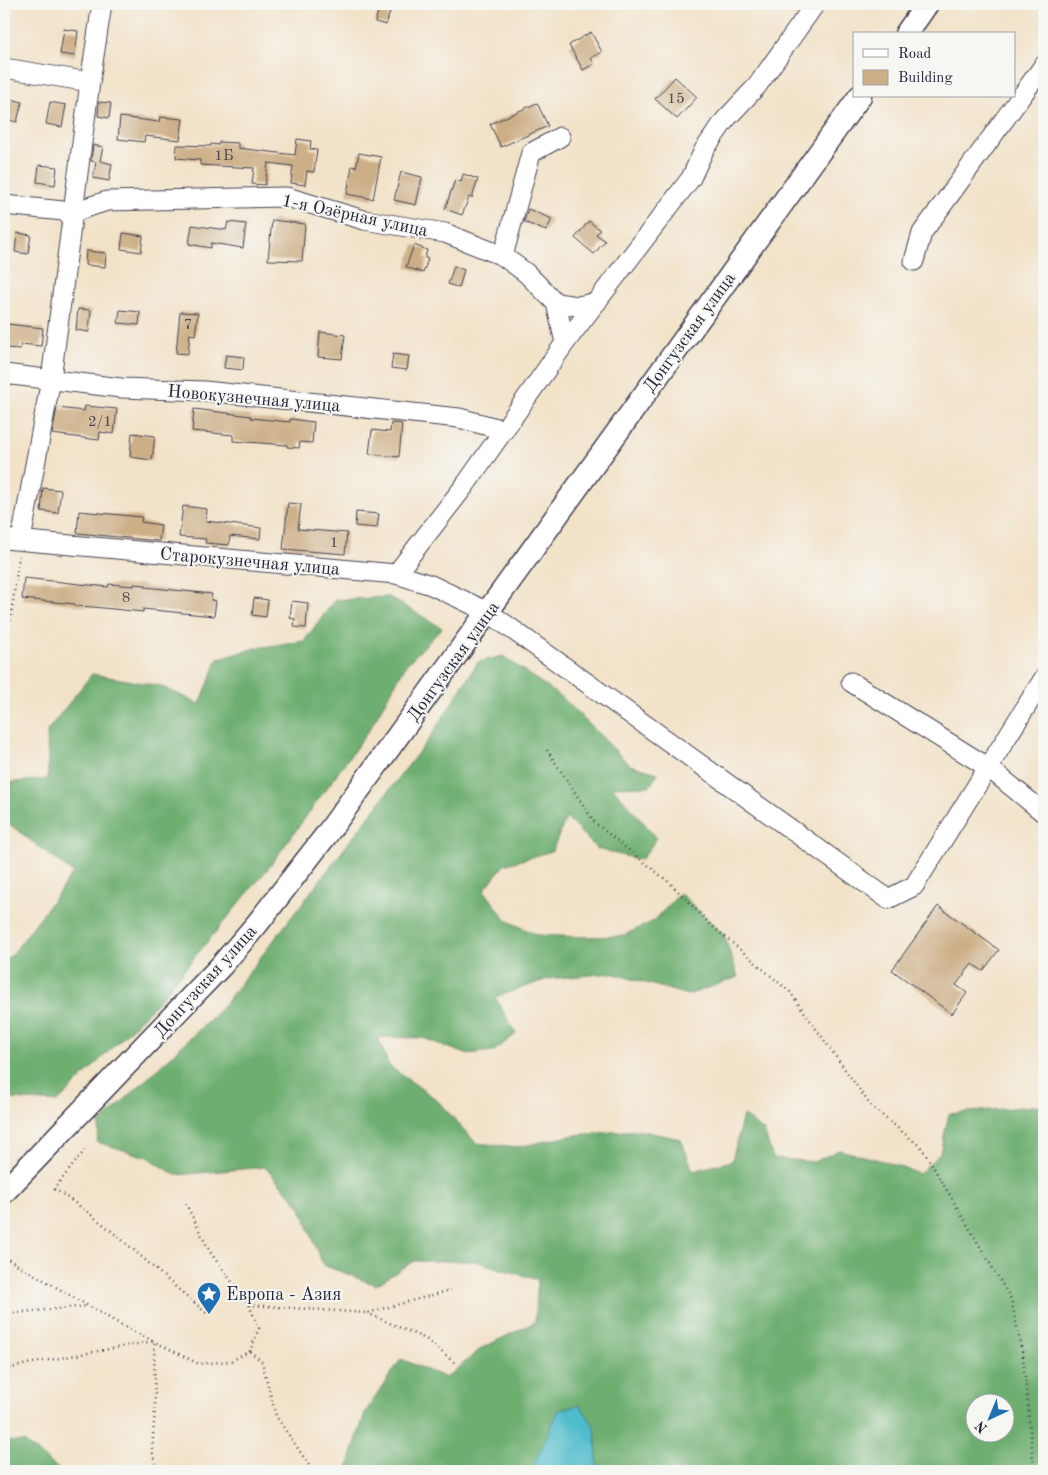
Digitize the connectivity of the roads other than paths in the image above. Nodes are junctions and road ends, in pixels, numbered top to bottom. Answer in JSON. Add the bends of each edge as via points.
{"nodes":[{"id":1,"x":102,"y":4,"type":"edge"},
{"id":2,"x":815,"y":4,"type":"edge"},
{"id":3,"x":927,"y":4,"type":"edge"},
{"id":4,"x":907,"y":32,"type":"edge"},
{"id":5,"x":1044,"y":65,"type":"edge"},
{"id":6,"x":4,"y":68,"type":"edge"},
{"id":7,"x":90,"y":82,"type":"junction"},
{"id":8,"x":859,"y":98,"type":"edge"},
{"id":9,"x":560,"y":137,"type":"dead end"},
{"id":10,"x":4,"y":205,"type":"edge"},
{"id":11,"x":73,"y":212,"type":"junction"},
{"id":12,"x":503,"y":256,"type":"junction"},
{"id":13,"x":914,"y":261,"type":"dead end"},
{"id":14,"x":597,"y":302,"type":"junction"},
{"id":15,"x":556,"y":303,"type":"junction"},
{"id":16,"x":565,"y":343,"type":"junction"},
{"id":17,"x":4,"y":374,"type":"edge"},
{"id":18,"x":51,"y":379,"type":"junction"},
{"id":19,"x":504,"y":430,"type":"junction"},
{"id":20,"x":13,"y":540,"type":"edge"},
{"id":21,"x":396,"y":574,"type":"junction"},
{"id":22,"x":488,"y":612,"type":"junction"},
{"id":23,"x":1044,"y":678,"type":"edge"},
{"id":24,"x":851,"y":682,"type":"dead end"},
{"id":25,"x":989,"y":768,"type":"junction"},
{"id":26,"x":1044,"y":813,"type":"edge"},
{"id":27,"x":4,"y":1192,"type":"edge"}],
"edges":[{"from":1,"to":7,"type":"street"},
{"from":2,"to":14,"type":"street","via":[[756,86],[704,150],[691,178]]},
{"from":3,"to":4,"type":"main road"},
{"from":5,"to":13,"type":"street","via":[[922,233]]},
{"from":6,"to":7,"type":"street"},
{"from":7,"to":11,"type":"street"},
{"from":8,"to":22,"type":"main road","name":"Донгузская улица"},
{"from":9,"to":12,"type":"street","via":[[531,153]]},
{"from":10,"to":11,"type":"street","name":"1-я Озёрная улица"},
{"from":11,"to":12,"type":"street","name":"1-я Озёрная улица","via":[[107,201],[287,197],[364,220],[445,233]]},
{"from":11,"to":18,"type":"street"},
{"from":12,"to":15,"type":"street","name":"1-я Озёрная улица","via":[[526,273]]},
{"from":14,"to":15,"type":"street","via":[[578,306]]},
{"from":14,"to":16,"type":"street"},
{"from":15,"to":16,"type":"street"},
{"from":16,"to":19,"type":"street"},
{"from":17,"to":18,"type":"street","name":"Новокузнечная улица"},
{"from":18,"to":19,"type":"street","name":"Новокузнечная улица","via":[[121,388],[205,391],[459,418]]},
{"from":18,"to":20,"type":"street"},
{"from":19,"to":21,"type":"street"},
{"from":20,"to":21,"type":"street","name":"Старокузнечная улица"},
{"from":21,"to":22,"type":"street","name":"Старокузнечная улица","via":[[431,585]]},
{"from":22,"to":25,"type":"street","name":"Старокузнечная улица","via":[[888,899],[914,886]]},
{"from":22,"to":27,"type":"main road","name":"Донгузская улица","via":[[327,834],[256,924],[188,1001]]},
{"from":23,"to":25,"type":"street"},
{"from":24,"to":25,"type":"street"},
{"from":25,"to":26,"type":"street"}]}
